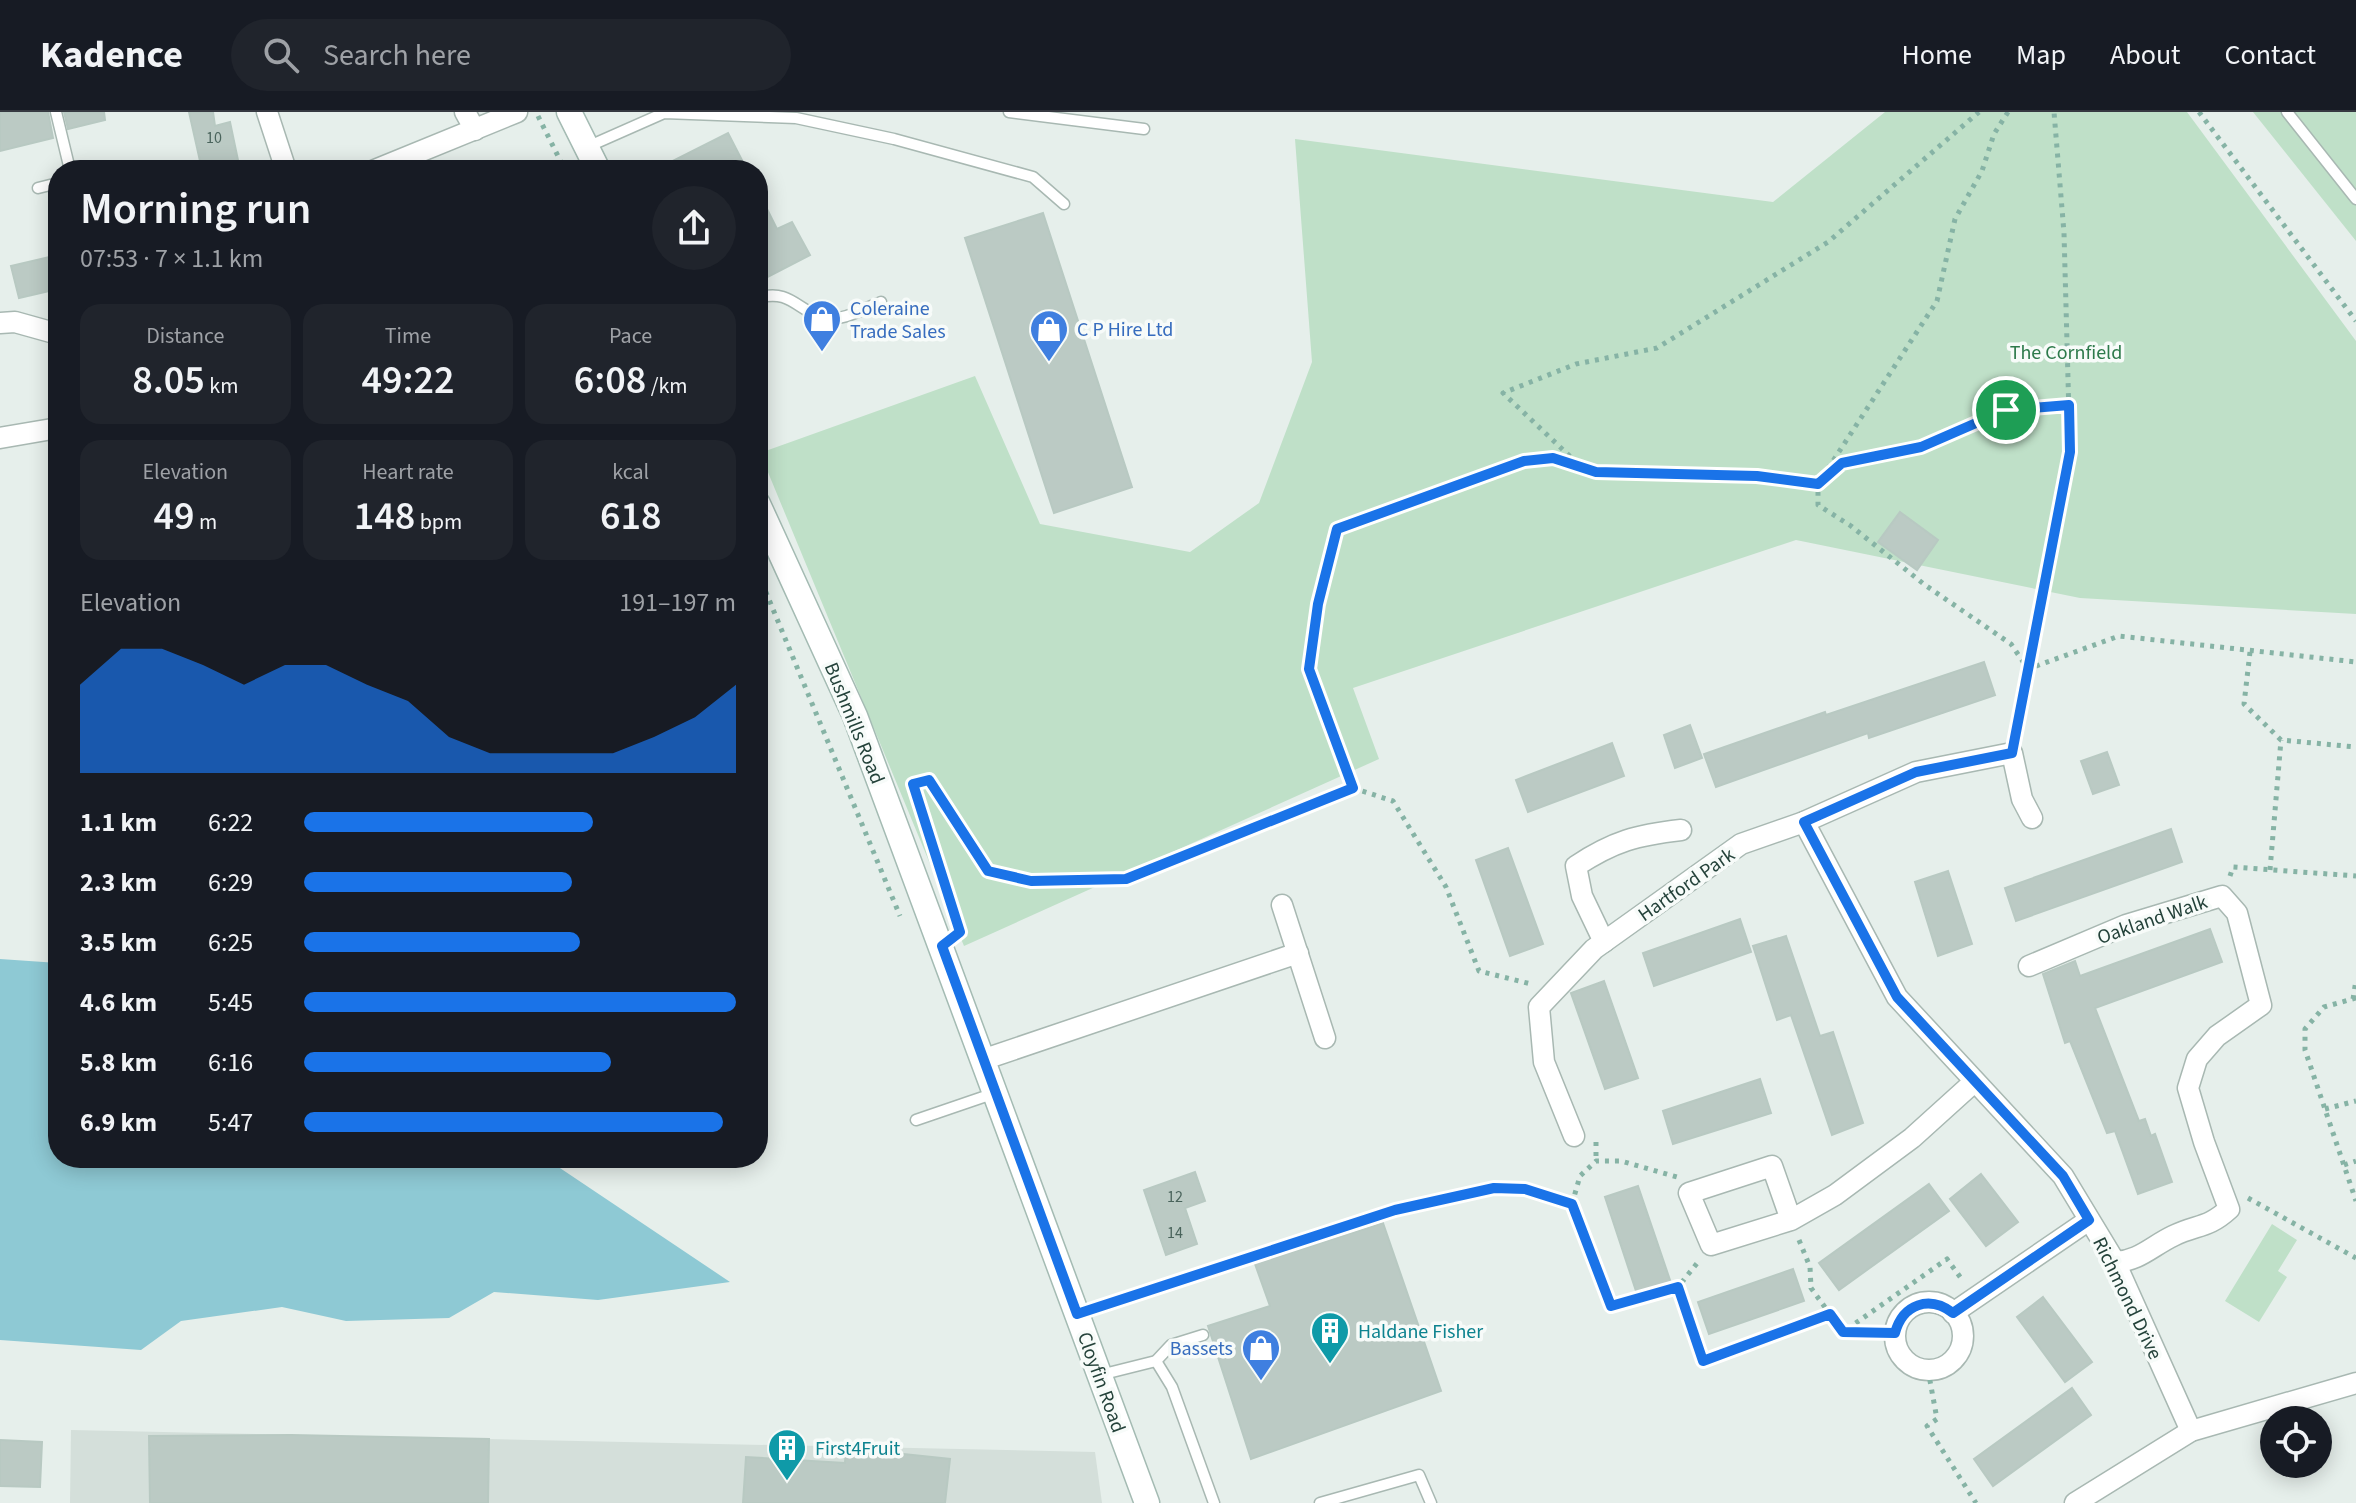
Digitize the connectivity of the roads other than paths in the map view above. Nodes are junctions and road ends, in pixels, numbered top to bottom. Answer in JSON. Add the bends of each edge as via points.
{"nodes":[{"id":1,"x":56,"y":112,"type":"edge"},
{"id":2,"x":267,"y":112,"type":"edge"},
{"id":3,"x":517,"y":112,"type":"edge"},
{"id":4,"x":569,"y":112,"type":"edge"},
{"id":5,"x":1009,"y":112,"type":"edge"},
{"id":6,"x":2287,"y":112,"type":"edge"},
{"id":7,"x":470,"y":121,"type":"edge"},
{"id":8,"x":1144,"y":129,"type":"dead end"},
{"id":9,"x":587,"y":147,"type":"junction"},
{"id":10,"x":68,"y":160,"type":"edge"},
{"id":11,"x":283,"y":160,"type":"edge"},
{"id":12,"x":394,"y":160,"type":"edge"},
{"id":13,"x":593,"y":160,"type":"edge"},
{"id":14,"x":48,"y":186,"type":"edge"},
{"id":15,"x":38,"y":188,"type":"dead end"},
{"id":16,"x":2355,"y":196,"type":"edge"},
{"id":17,"x":1064,"y":204,"type":"dead end"},
{"id":18,"x":768,"y":298,"type":"edge"},
{"id":19,"x":881,"y":302,"type":"dead end"},
{"id":20,"x":0,"y":323,"type":"edge"},
{"id":21,"x":48,"y":331,"type":"edge"},
{"id":22,"x":48,"y":430,"type":"edge"},
{"id":23,"x":0,"y":438,"type":"edge"},
{"id":24,"x":768,"y":526,"type":"edge"},
{"id":25,"x":2032,"y":818,"type":"dead end"},
{"id":26,"x":1804,"y":822,"type":"junction"},
{"id":27,"x":1681,"y":830,"type":"dead end"},
{"id":28,"x":1282,"y":905,"type":"dead end"},
{"id":29,"x":1604,"y":942,"type":"junction"},
{"id":30,"x":942,"y":946,"type":"joint"},
{"id":31,"x":1298,"y":953,"type":"junction"},
{"id":32,"x":2029,"y":966,"type":"dead end"},
{"id":33,"x":1325,"y":1038,"type":"dead end"},
{"id":34,"x":985,"y":1059,"type":"junction"},
{"id":35,"x":1974,"y":1082,"type":"junction"},
{"id":36,"x":997,"y":1093,"type":"junction"},
{"id":37,"x":916,"y":1120,"type":"dead end"},
{"id":38,"x":1574,"y":1136,"type":"dead end"},
{"id":39,"x":1791,"y":1220,"type":"junction"},
{"id":40,"x":2089,"y":1220,"type":"junction"},
{"id":41,"x":2115,"y":1262,"type":"junction"},
{"id":42,"x":1953,"y":1313,"type":"junction"},
{"id":43,"x":1203,"y":1335,"type":"dead end"},
{"id":44,"x":1156,"y":1361,"type":"junction"},
{"id":45,"x":1100,"y":1375,"type":"junction"},
{"id":46,"x":2356,"y":1383,"type":"edge"},
{"id":47,"x":2191,"y":1431,"type":"junction"},
{"id":48,"x":1147,"y":1503,"type":"edge"},
{"id":49,"x":1214,"y":1503,"type":"edge"},
{"id":50,"x":1320,"y":1503,"type":"edge"},
{"id":51,"x":1431,"y":1503,"type":"edge"},
{"id":52,"x":2075,"y":1503,"type":"edge"}],
"edges":[{"from":1,"to":10,"type":"lane"},
{"from":2,"to":11,"type":"street"},
{"from":3,"to":7,"type":"street"},
{"from":4,"to":9,"type":"main road"},
{"from":5,"to":8,"type":"lane"},
{"from":6,"to":16,"type":"lane"},
{"from":7,"to":12,"type":"street"},
{"from":9,"to":13,"type":"main road"},
{"from":9,"to":17,"type":"lane","via":[[664,113],[796,118],[1033,177]]},
{"from":14,"to":15,"type":"lane"},
{"from":18,"to":19,"type":"lane","via":[[788,297],[824,318],[843,317]]},
{"from":20,"to":21,"type":"street"},
{"from":22,"to":23,"type":"street"},
{"from":24,"to":30,"type":"main road","name":"Bushmills Road","via":[[855,716]]},
{"from":25,"to":26,"type":"street","name":"Hartford Park","via":[[2012,753],[1916,772]]},
{"from":26,"to":29,"type":"street","name":"Hartford Park","via":[[1741,844]]},
{"from":26,"to":35,"type":"street","name":"Richmond Drive","via":[[1897,997]]},
{"from":27,"to":29,"type":"street","via":[[1607,845],[1576,866],[1582,896]]},
{"from":28,"to":31,"type":"street"},
{"from":29,"to":38,"type":"street","name":"Hartford Park","via":[[1539,1007],[1544,1062]]},
{"from":30,"to":34,"type":"main road","name":"Cloyfin Road"},
{"from":31,"to":33,"type":"street"},
{"from":31,"to":34,"type":"street"},
{"from":32,"to":41,"type":"street","name":"Oakland Walk","via":[[2126,925],[2222,896],[2237,913],[2261,1005],[2217,1036],[2197,1059],[2188,1088],[2229,1209],[2214,1223],[2174,1235],[2132,1261]]},
{"from":34,"to":36,"type":"main road","name":"Cloyfin Road"},
{"from":35,"to":39,"type":"street","via":[[1912,1138]]},
{"from":35,"to":40,"type":"street","name":"Richmond Drive","via":[[2063,1176]]},
{"from":36,"to":37,"type":"lane"},
{"from":36,"to":45,"type":"main road","name":"Cloyfin Road"},
{"from":39,"to":39,"type":"street","via":[[1772,1166],[1689,1193],[1711,1245]]},
{"from":40,"to":41,"type":"street","name":"Richmond Drive"},
{"from":40,"to":42,"type":"street"},
{"from":41,"to":47,"type":"street","name":"Richmond Drive"},
{"from":42,"to":42,"type":"street","via":[[1963,1333],[1957,1355],[1939,1369],[1907,1362],[1895,1333],[1904,1313],[1934,1303]]},
{"from":43,"to":44,"type":"lane","via":[[1171,1345]]},
{"from":44,"to":45,"type":"lane"},
{"from":44,"to":49,"type":"lane","via":[[1172,1387]]},
{"from":45,"to":48,"type":"main road","name":"Cloyfin Road"},
{"from":46,"to":47,"type":"street"},
{"from":47,"to":52,"type":"street"},
{"from":50,"to":51,"type":"lane","via":[[1419,1475]]}]}
